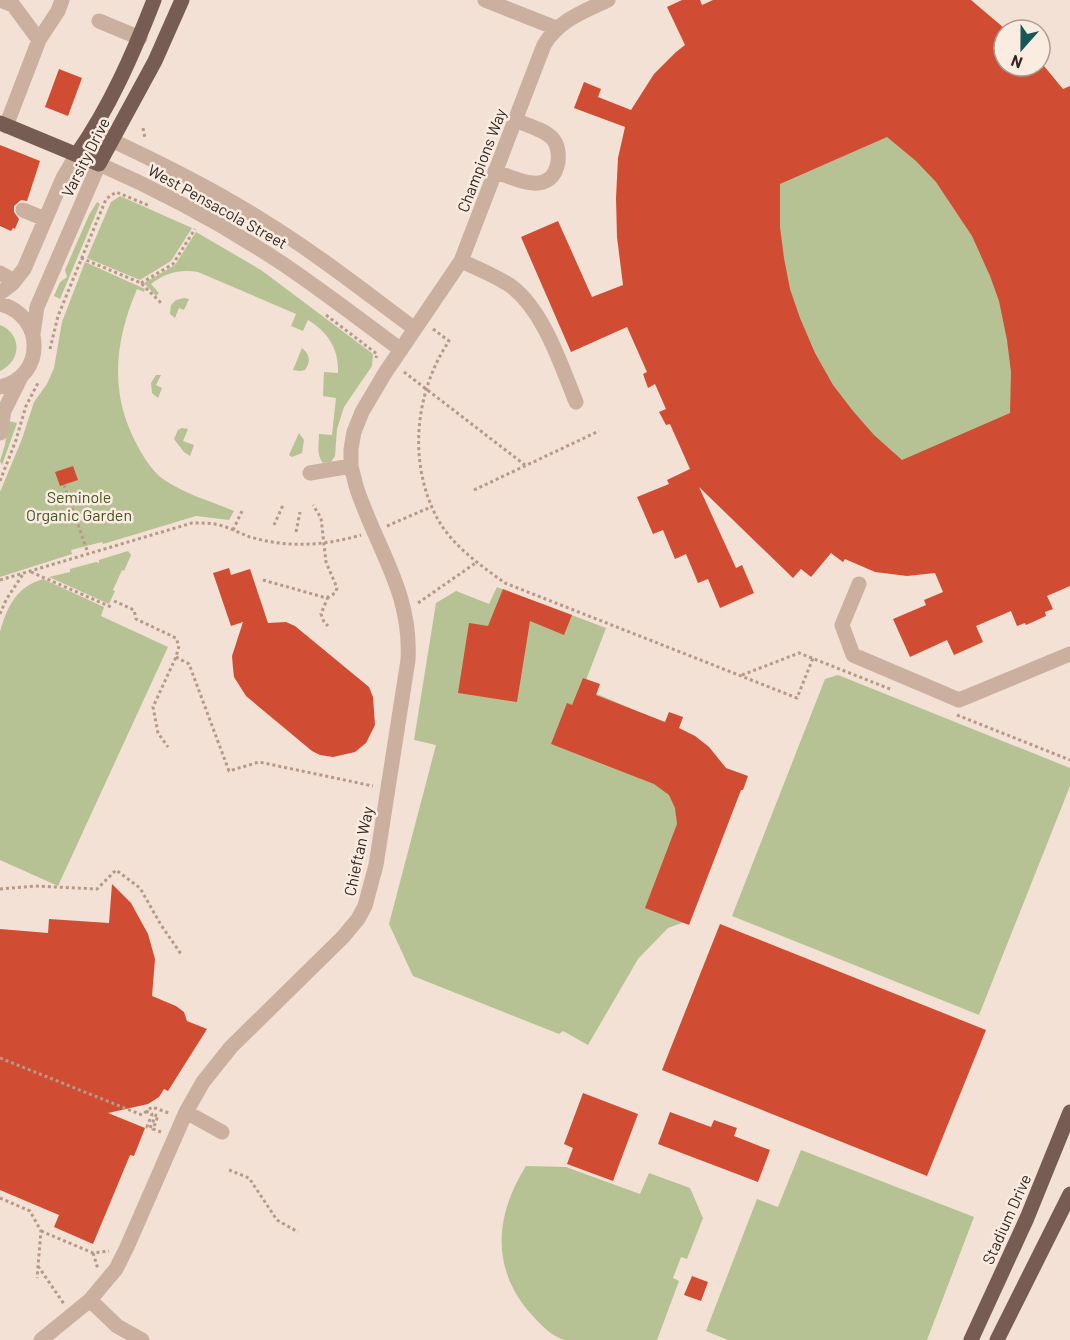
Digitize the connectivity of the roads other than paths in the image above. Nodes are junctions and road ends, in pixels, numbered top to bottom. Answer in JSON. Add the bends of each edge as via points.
{"nodes":[{"id":1,"x":0,"y":0,"type":"edge"},
{"id":2,"x":62,"y":0,"type":"edge"},
{"id":3,"x":154,"y":0,"type":"edge"},
{"id":4,"x":182,"y":0,"type":"edge"},
{"id":5,"x":485,"y":0,"type":"edge"},
{"id":6,"x":608,"y":0,"type":"edge"},
{"id":7,"x":99,"y":21,"type":"dead end"},
{"id":8,"x":556,"y":28,"type":"junction"},
{"id":9,"x":140,"y":38,"type":"junction"},
{"id":10,"x":39,"y":40,"type":"junction"},
{"id":11,"x":515,"y":120,"type":"junction"},
{"id":12,"x":3,"y":124,"type":"edge"},
{"id":13,"x":92,"y":130,"type":"junction"},
{"id":14,"x":113,"y":140,"type":"junction"},
{"id":15,"x":77,"y":154,"type":"junction"},
{"id":16,"x":99,"y":164,"type":"junction"},
{"id":17,"x":495,"y":171,"type":"junction"},
{"id":18,"x":23,"y":210,"type":"dead end"},
{"id":19,"x":45,"y":219,"type":"junction"},
{"id":20,"x":461,"y":261,"type":"junction"},
{"id":21,"x":0,"y":273,"type":"edge"},
{"id":22,"x":14,"y":281,"type":"junction"},
{"id":23,"x":0,"y":293,"type":"edge"},
{"id":24,"x":0,"y":304,"type":"edge"},
{"id":25,"x":415,"y":329,"type":"junction"},
{"id":26,"x":33,"y":334,"type":"junction"},
{"id":27,"x":401,"y":350,"type":"junction"},
{"id":28,"x":21,"y":377,"type":"junction"},
{"id":29,"x":0,"y":387,"type":"edge"},
{"id":30,"x":576,"y":402,"type":"dead end"},
{"id":31,"x":0,"y":433,"type":"edge"},
{"id":32,"x":351,"y":466,"type":"junction"},
{"id":33,"x":310,"y":473,"type":"dead end"},
{"id":34,"x":859,"y":584,"type":"dead end"},
{"id":35,"x":1070,"y":654,"type":"edge"},
{"id":36,"x":1070,"y":1112,"type":"edge"},
{"id":37,"x":179,"y":1113,"type":"junction"},
{"id":38,"x":222,"y":1132,"type":"dead end"},
{"id":39,"x":1070,"y":1194,"type":"edge"},
{"id":40,"x":90,"y":1300,"type":"junction"},
{"id":41,"x":41,"y":1340,"type":"edge"},
{"id":42,"x":142,"y":1340,"type":"edge"},
{"id":43,"x":971,"y":1340,"type":"edge"},
{"id":44,"x":997,"y":1340,"type":"edge"}],
"edges":[{"from":1,"to":10,"type":"street","via":[[13,4]]},
{"from":2,"to":10,"type":"street"},
{"from":3,"to":9,"type":"main road","name":"Varsity Drive"},
{"from":4,"to":14,"type":"main road","name":"Varsity Drive"},
{"from":5,"to":8,"type":"street"},
{"from":6,"to":8,"type":"street","name":"Champions Way"},
{"from":7,"to":9,"type":"street"},
{"from":8,"to":11,"type":"street","name":"Champions Way","via":[[544,45]]},
{"from":9,"to":13,"type":"main road","name":"Varsity Drive"},
{"from":10,"to":12,"type":"street"},
{"from":11,"to":17,"type":"street","name":"Champions Way"},
{"from":11,"to":17,"type":"street","via":[[553,139],[559,157],[557,167],[551,176],[534,184]]},
{"from":12,"to":15,"type":"main road","name":"West Pensacola Street"},
{"from":13,"to":14,"type":"street","name":"West Pensacola Street"},
{"from":13,"to":15,"type":"main road","name":"Varsity Drive"},
{"from":14,"to":16,"type":"main road","name":"Varsity Drive"},
{"from":14,"to":25,"type":"street","name":"West Pensacola Street","via":[[260,218]]},
{"from":15,"to":16,"type":"main road","name":"West Pensacola Street"},
{"from":15,"to":19,"type":"street","name":"Varsity Drive"},
{"from":16,"to":26,"type":"street","name":"Varsity Drive","via":[[37,307]]},
{"from":16,"to":27,"type":"street","name":"West Pensacola Street","via":[[178,201],[241,237]]},
{"from":17,"to":20,"type":"street","name":"Champions Way"},
{"from":18,"to":19,"type":"street"},
{"from":19,"to":22,"type":"street","name":"Varsity Drive","via":[[24,269]]},
{"from":20,"to":25,"type":"street","name":"Champions Way"},
{"from":20,"to":30,"type":"street","via":[[511,286],[531,306]]},
{"from":21,"to":22,"type":"street"},
{"from":22,"to":23,"type":"street","name":"Varsity Drive"},
{"from":24,"to":26,"type":"street","via":[[22,316]]},
{"from":25,"to":27,"type":"street","name":"Champions Way"},
{"from":26,"to":28,"type":"street","name":"Varsity Drive","via":[[32,360]]},
{"from":27,"to":32,"type":"street","name":"Chieftan Way","via":[[362,412],[354,432]]},
{"from":28,"to":29,"type":"street"},
{"from":28,"to":31,"type":"street","via":[[4,411]]},
{"from":32,"to":33,"type":"street"},
{"from":32,"to":37,"type":"street","name":"Chieftan Way","via":[[363,506],[398,585],[409,641],[376,865],[358,919],[231,1047]]},
{"from":34,"to":35,"type":"street","via":[[842,625],[853,656],[959,700]]},
{"from":36,"to":43,"type":"main road","name":"Stadium Drive"},
{"from":37,"to":38,"type":"street"},
{"from":37,"to":40,"type":"street","name":"Chieftan Way","via":[[122,1258]]},
{"from":39,"to":44,"type":"main road"},
{"from":40,"to":41,"type":"street","name":"Chieftan Way"},
{"from":40,"to":42,"type":"street","via":[[117,1326]]}]}
